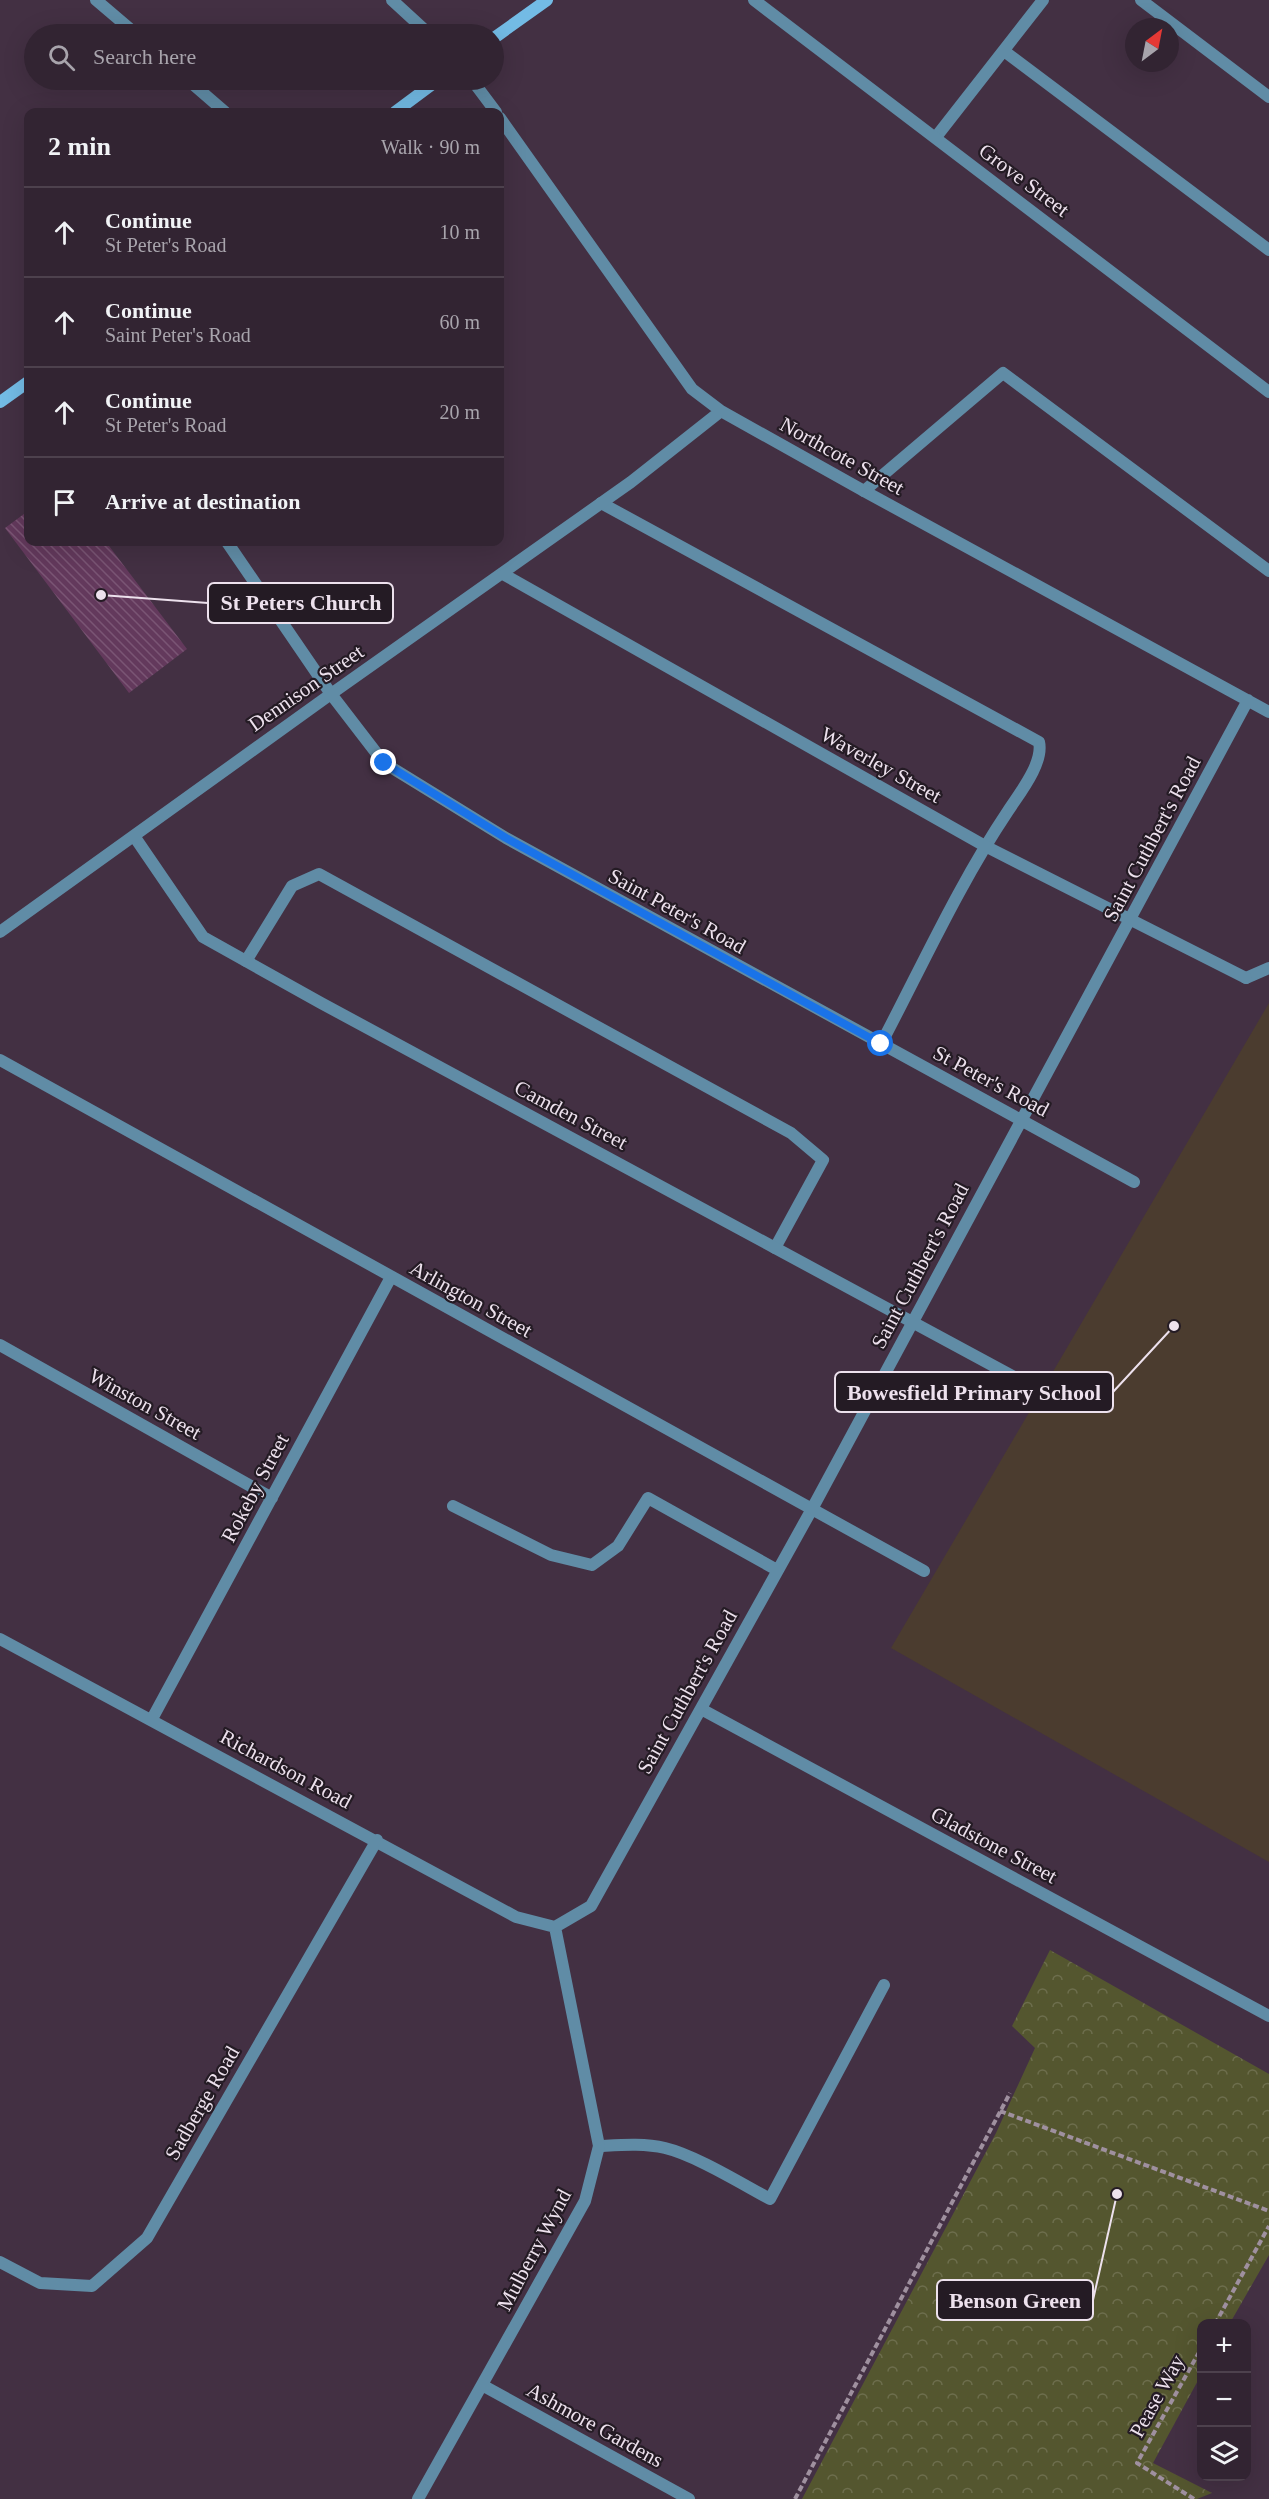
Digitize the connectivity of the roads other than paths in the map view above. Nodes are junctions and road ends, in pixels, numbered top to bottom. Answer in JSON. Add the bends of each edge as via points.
{"nodes":[{"id":1,"x":96,"y":0,"type":"edge"},
{"id":2,"x":392,"y":0,"type":"edge"},
{"id":3,"x":547,"y":0,"type":"edge"},
{"id":4,"x":754,"y":0,"type":"edge"},
{"id":5,"x":1043,"y":0,"type":"edge"},
{"id":6,"x":1141,"y":0,"type":"edge"},
{"id":7,"x":124,"y":24,"type":"edge"},
{"id":8,"x":418,"y":24,"type":"edge"},
{"id":9,"x":504,"y":31,"type":"edge"},
{"id":10,"x":1004,"y":51,"type":"junction"},
{"id":11,"x":200,"y":90,"type":"edge"},
{"id":12,"x":425,"y":90,"type":"edge"},
{"id":13,"x":480,"y":90,"type":"edge"},
{"id":14,"x":1269,"y":97,"type":"edge"},
{"id":15,"x":220,"y":108,"type":"edge"},
{"id":16,"x":400,"y":108,"type":"edge"},
{"id":17,"x":493,"y":108,"type":"edge"},
{"id":18,"x":504,"y":124,"type":"edge"},
{"id":19,"x":936,"y":137,"type":"junction"},
{"id":20,"x":1269,"y":250,"type":"edge"},
{"id":21,"x":24,"y":385,"type":"edge"},
{"id":22,"x":1269,"y":393,"type":"edge"},
{"id":23,"x":0,"y":402,"type":"edge"},
{"id":24,"x":722,"y":411,"type":"junction"},
{"id":25,"x":864,"y":491,"type":"junction"},
{"id":26,"x":602,"y":503,"type":"junction"},
{"id":27,"x":230,"y":546,"type":"edge"},
{"id":28,"x":1269,"y":571,"type":"edge"},
{"id":29,"x":503,"y":574,"type":"junction"},
{"id":30,"x":330,"y":694,"type":"junction"},
{"id":31,"x":1248,"y":700,"type":"junction"},
{"id":32,"x":1269,"y":712,"type":"edge"},
{"id":33,"x":134,"y":836,"type":"junction"},
{"id":34,"x":985,"y":846,"type":"junction"},
{"id":35,"x":1131,"y":921,"type":"junction"},
{"id":36,"x":0,"y":932,"type":"edge"},
{"id":37,"x":246,"y":961,"type":"junction"},
{"id":38,"x":1269,"y":968,"type":"edge"},
{"id":39,"x":829,"y":1017,"type":"joint"},
{"id":40,"x":881,"y":1044,"type":"junction"},
{"id":41,"x":0,"y":1060,"type":"edge"},
{"id":42,"x":1020,"y":1118,"type":"junction"},
{"id":43,"x":1134,"y":1182,"type":"dead end"},
{"id":44,"x":775,"y":1248,"type":"junction"},
{"id":45,"x":391,"y":1277,"type":"junction"},
{"id":46,"x":912,"y":1321,"type":"junction"},
{"id":47,"x":0,"y":1345,"type":"edge"},
{"id":48,"x":1029,"y":1385,"type":"dead end"},
{"id":49,"x":272,"y":1498,"type":"junction"},
{"id":50,"x":453,"y":1506,"type":"dead end"},
{"id":51,"x":812,"y":1509,"type":"junction"},
{"id":52,"x":777,"y":1570,"type":"junction"},
{"id":53,"x":924,"y":1571,"type":"dead end"},
{"id":54,"x":0,"y":1639,"type":"edge"},
{"id":55,"x":701,"y":1709,"type":"junction"},
{"id":56,"x":152,"y":1719,"type":"junction"},
{"id":57,"x":377,"y":1840,"type":"junction"},
{"id":58,"x":555,"y":1927,"type":"junction"},
{"id":59,"x":884,"y":1985,"type":"dead end"},
{"id":60,"x":1269,"y":2016,"type":"edge"},
{"id":61,"x":599,"y":2146,"type":"junction"},
{"id":62,"x":0,"y":2262,"type":"edge"},
{"id":63,"x":482,"y":2385,"type":"junction"},
{"id":64,"x":418,"y":2499,"type":"edge"},
{"id":65,"x":689,"y":2499,"type":"edge"}],
"edges":[{"from":1,"to":7,"type":"street"},
{"from":2,"to":8,"type":"street"},
{"from":3,"to":9,"type":"street"},
{"from":4,"to":19,"type":"street","name":"Grove Street"},
{"from":5,"to":10,"type":"street"},
{"from":6,"to":14,"type":"street"},
{"from":10,"to":19,"type":"street"},
{"from":10,"to":20,"type":"street"},
{"from":11,"to":15,"type":"street"},
{"from":12,"to":16,"type":"street"},
{"from":13,"to":17,"type":"street"},
{"from":18,"to":24,"type":"street","name":"Northcote Street","via":[[692,389]]},
{"from":19,"to":22,"type":"street","name":"Grove Street"},
{"from":21,"to":23,"type":"street"},
{"from":24,"to":25,"type":"street","name":"Northcote Street"},
{"from":24,"to":26,"type":"street","name":"Dennison Street"},
{"from":25,"to":28,"type":"street","via":[[1003,373]]},
{"from":25,"to":31,"type":"street","name":"Northcote Street"},
{"from":26,"to":29,"type":"street","name":"Dennison Street"},
{"from":26,"to":34,"type":"street","via":[[1039,742],[1033,768]]},
{"from":27,"to":30,"type":"street"},
{"from":29,"to":30,"type":"street","name":"Dennison Street"},
{"from":29,"to":34,"type":"street","name":"Waverley Street"},
{"from":30,"to":33,"type":"street","name":"Dennison Street"},
{"from":30,"to":39,"type":"street","name":"Saint Peter's Road","via":[[384,763],[506,838]]},
{"from":31,"to":32,"type":"street","name":"Northcote Street"},
{"from":31,"to":35,"type":"street","name":"Saint Cuthbert's Road"},
{"from":33,"to":36,"type":"street","name":"Dennison Street"},
{"from":33,"to":37,"type":"street","name":"Camden Street","via":[[203,937]]},
{"from":34,"to":35,"type":"street","name":"Waverley Street"},
{"from":34,"to":40,"type":"street"},
{"from":35,"to":38,"type":"street","name":"Waverley Street","via":[[1246,978]]},
{"from":35,"to":42,"type":"street","name":"Saint Cuthbert's Road"},
{"from":37,"to":44,"type":"street","name":"Camden Street"},
{"from":37,"to":44,"type":"street","via":[[292,886],[319,874],[791,1132],[823,1160]]},
{"from":39,"to":40,"type":"street","name":"St Peter's Road"},
{"from":40,"to":42,"type":"street","name":"St Peter's Road"},
{"from":41,"to":45,"type":"street","name":"Arlington Street"},
{"from":42,"to":43,"type":"street","name":"St Peter's Road"},
{"from":42,"to":46,"type":"street","name":"Saint Cuthbert's Road"},
{"from":44,"to":46,"type":"street","name":"Camden Street"},
{"from":45,"to":49,"type":"street","name":"Rokeby Street"},
{"from":45,"to":51,"type":"street","name":"Arlington Street"},
{"from":46,"to":48,"type":"street","name":"Camden Street"},
{"from":46,"to":51,"type":"street","name":"Saint Cuthbert's Road"},
{"from":47,"to":49,"type":"street","name":"Winston Street"},
{"from":49,"to":56,"type":"street","name":"Rokeby Street"},
{"from":50,"to":52,"type":"street","via":[[551,1555],[592,1565],[618,1546],[648,1498]]},
{"from":51,"to":52,"type":"street","name":"Saint Cuthbert's Road"},
{"from":51,"to":53,"type":"street","name":"Arlington Street"},
{"from":52,"to":55,"type":"street","name":"Saint Cuthbert's Road"},
{"from":54,"to":56,"type":"street","name":"Richardson Road"},
{"from":55,"to":58,"type":"street","name":"Saint Cuthbert's Road","via":[[591,1906]]},
{"from":55,"to":60,"type":"street","name":"Gladstone Street"},
{"from":56,"to":57,"type":"street","name":"Richardson Road"},
{"from":57,"to":58,"type":"street","name":"Richardson Road","via":[[516,1917]]},
{"from":57,"to":62,"type":"street","name":"Sadberge Road","via":[[147,2238],[92,2286],[40,2283]]},
{"from":58,"to":61,"type":"street","name":"Mulberry Wynd"},
{"from":59,"to":61,"type":"street","via":[[770,2199],[665,2148]]},
{"from":61,"to":63,"type":"street","name":"Mulberry Wynd","via":[[585,2201]]},
{"from":63,"to":64,"type":"street","name":"Mulberry Wynd"},
{"from":63,"to":65,"type":"street","name":"Ashmore Gardens"}]}
